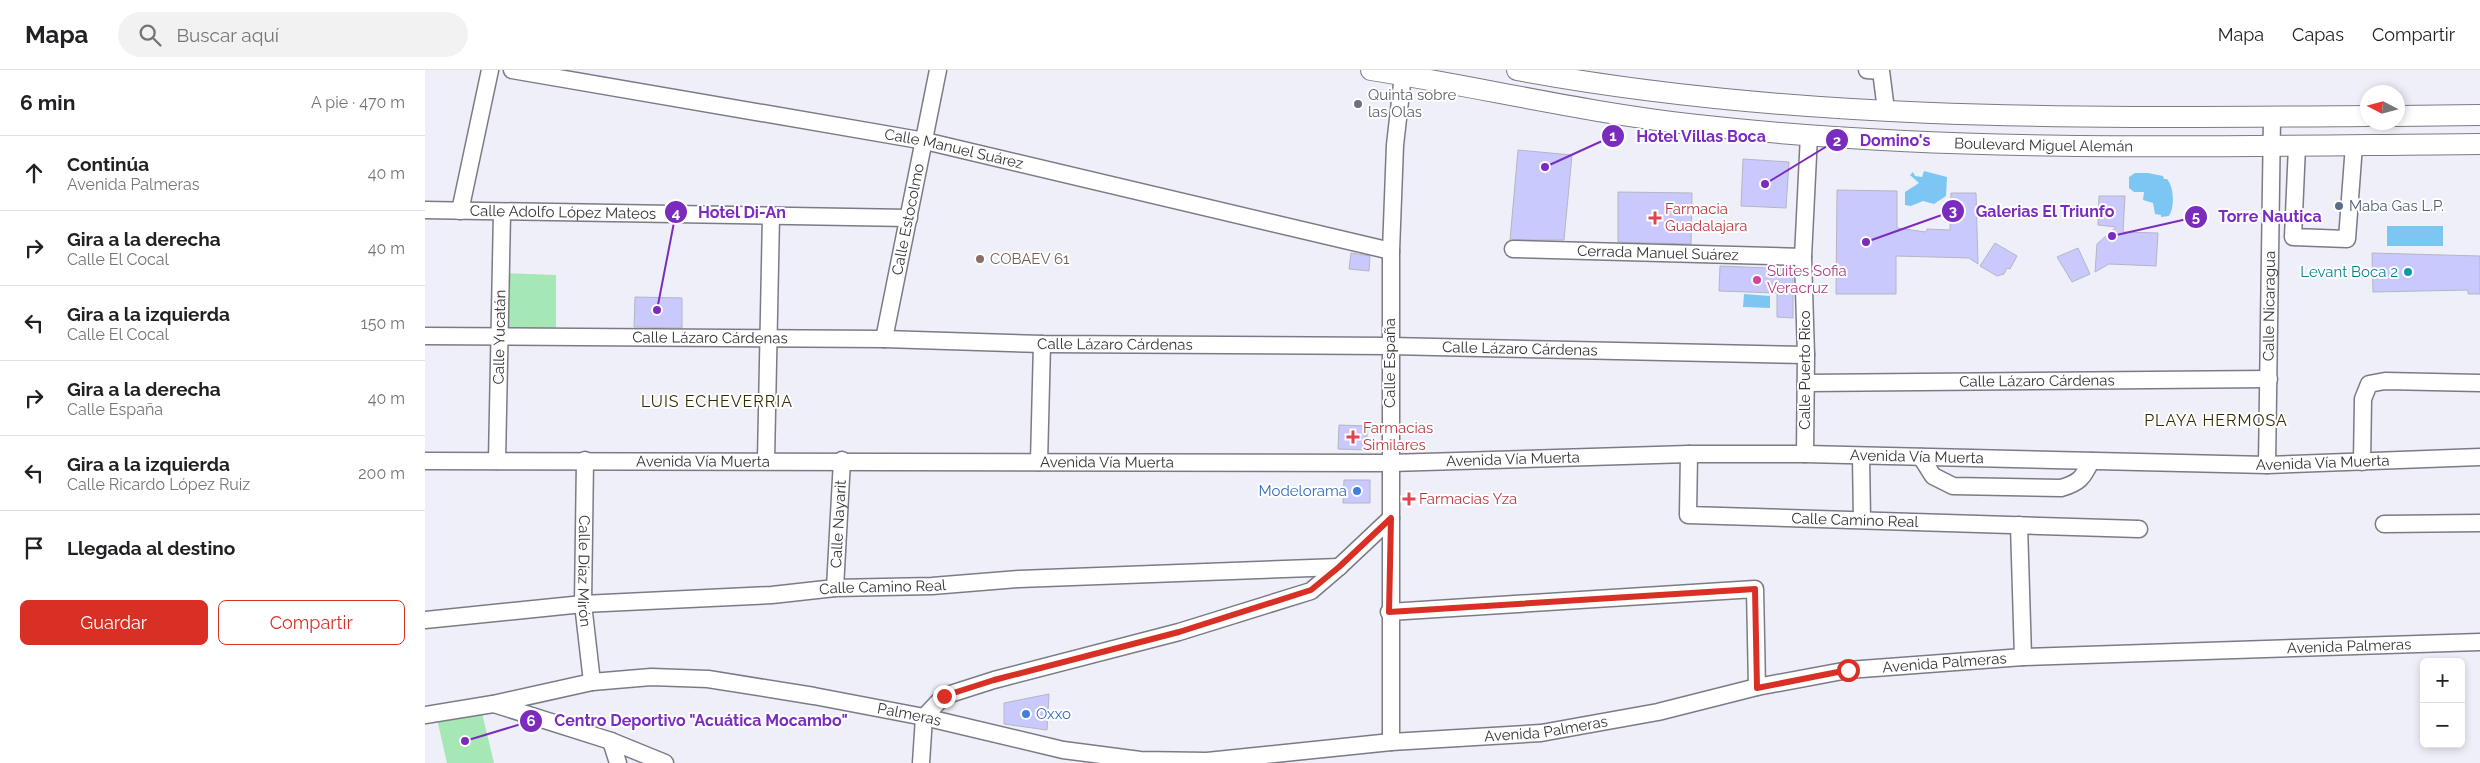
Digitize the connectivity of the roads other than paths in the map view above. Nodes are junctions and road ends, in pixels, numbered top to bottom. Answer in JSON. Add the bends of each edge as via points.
{"nodes":[{"id":1,"x":490,"y":70,"type":"edge"},
{"id":2,"x":513,"y":70,"type":"edge"},
{"id":3,"x":938,"y":70,"type":"edge"},
{"id":4,"x":1371,"y":70,"type":"edge"},
{"id":5,"x":1517,"y":70,"type":"edge"},
{"id":6,"x":1867,"y":70,"type":"edge"},
{"id":7,"x":1881,"y":70,"type":"edge"},
{"id":8,"x":1403,"y":75,"type":"junction"},
{"id":9,"x":1886,"y":110,"type":"junction"},
{"id":10,"x":2480,"y":115,"type":"edge"},
{"id":11,"x":2360,"y":116,"type":"edge"},
{"id":12,"x":2405,"y":116,"type":"edge"},
{"id":13,"x":2272,"y":117,"type":"junction"},
{"id":14,"x":1809,"y":135,"type":"junction"},
{"id":15,"x":925,"y":141,"type":"junction"},
{"id":16,"x":2480,"y":144,"type":"edge"},
{"id":17,"x":2354,"y":145,"type":"junction"},
{"id":18,"x":2272,"y":146,"type":"junction"},
{"id":19,"x":2297,"y":146,"type":"junction"},
{"id":20,"x":425,"y":210,"type":"edge"},
{"id":21,"x":460,"y":211,"type":"junction"},
{"id":22,"x":502,"y":213,"type":"junction"},
{"id":23,"x":771,"y":216,"type":"junction"},
{"id":24,"x":909,"y":218,"type":"junction"},
{"id":25,"x":1513,"y":249,"type":"dead end"},
{"id":26,"x":1391,"y":251,"type":"junction"},
{"id":27,"x":1803,"y":258,"type":"junction"},
{"id":28,"x":425,"y":336,"type":"edge"},
{"id":29,"x":500,"y":337,"type":"junction"},
{"id":30,"x":768,"y":338,"type":"junction"},
{"id":31,"x":884,"y":339,"type":"junction"},
{"id":32,"x":1042,"y":344,"type":"junction"},
{"id":33,"x":1390,"y":346,"type":"junction"},
{"id":34,"x":1806,"y":355,"type":"junction"},
{"id":35,"x":2269,"y":379,"type":"junction"},
{"id":36,"x":2480,"y":383,"type":"edge"},
{"id":37,"x":1806,"y":384,"type":"junction"},
{"id":38,"x":1689,"y":454,"type":"junction"},
{"id":39,"x":1805,"y":454,"type":"junction"},
{"id":40,"x":1861,"y":456,"type":"junction"},
{"id":41,"x":1921,"y":457,"type":"junction"},
{"id":42,"x":2480,"y":458,"type":"edge"},
{"id":43,"x":425,"y":460,"type":"edge"},
{"id":44,"x":585,"y":460,"type":"junction"},
{"id":45,"x":766,"y":460,"type":"junction"},
{"id":46,"x":843,"y":460,"type":"junction"},
{"id":47,"x":497,"y":461,"type":"junction"},
{"id":48,"x":2091,"y":461,"type":"junction"},
{"id":49,"x":1039,"y":462,"type":"junction"},
{"id":50,"x":2362,"y":462,"type":"junction"},
{"id":51,"x":1390,"y":463,"type":"junction"},
{"id":52,"x":2267,"y":466,"type":"junction"},
{"id":53,"x":1391,"y":518,"type":"junction"},
{"id":54,"x":1862,"y":519,"type":"junction"},
{"id":55,"x":2480,"y":523,"type":"edge"},
{"id":56,"x":2384,"y":524,"type":"dead end"},
{"id":57,"x":2019,"y":525,"type":"junction"},
{"id":58,"x":2139,"y":529,"type":"dead end"},
{"id":59,"x":1339,"y":567,"type":"junction"},
{"id":60,"x":835,"y":588,"type":"junction"},
{"id":61,"x":583,"y":604,"type":"junction"},
{"id":62,"x":1389,"y":612,"type":"junction"},
{"id":63,"x":425,"y":620,"type":"edge"},
{"id":64,"x":2480,"y":642,"type":"edge"},
{"id":65,"x":2023,"y":657,"type":"junction"},
{"id":66,"x":592,"y":682,"type":"junction"},
{"id":67,"x":1757,"y":688,"type":"junction"},
{"id":68,"x":493,"y":704,"type":"junction"},
{"id":69,"x":425,"y":715,"type":"edge"},
{"id":70,"x":924,"y":718,"type":"junction"},
{"id":71,"x":611,"y":741,"type":"junction"},
{"id":72,"x":1391,"y":742,"type":"junction"},
{"id":73,"x":1209,"y":762,"type":"edge"},
{"id":74,"x":618,"y":763,"type":"edge"},
{"id":75,"x":665,"y":763,"type":"edge"},
{"id":76,"x":921,"y":763,"type":"edge"}],
"edges":[{"from":1,"to":21,"type":"street"},
{"from":2,"to":15,"type":"street","name":"Calle Manuel Suárez"},
{"from":3,"to":15,"type":"street","name":"Calle Estocolmo"},
{"from":4,"to":8,"type":"main road","name":"Boulevard Miguel Alemán"},
{"from":5,"to":9,"type":"main road","name":"Boulevard Miguel Alemán","via":[[1699,98]]},
{"from":6,"to":7,"type":"street"},
{"from":7,"to":9,"type":"street"},
{"from":8,"to":14,"type":"main road","name":"Boulevard Miguel Alemán","via":[[1572,107],[1696,125]]},
{"from":8,"to":26,"type":"street","name":"Calle España","via":[[1395,145]]},
{"from":9,"to":13,"type":"main road","name":"Boulevard Miguel Alemán","via":[[1993,116]]},
{"from":10,"to":12,"type":"main road"},
{"from":11,"to":13,"type":"main road","name":"Boulevard Miguel Alemán"},
{"from":13,"to":18,"type":"street","name":"Calle Nicaragua"},
{"from":14,"to":18,"type":"main road","name":"Boulevard Miguel Alemán","via":[[1976,145]]},
{"from":14,"to":27,"type":"street","name":"Calle Puerto Rico"},
{"from":15,"to":24,"type":"street","name":"Calle Estocolmo"},
{"from":15,"to":26,"type":"street","name":"Calle Manuel Suárez"},
{"from":16,"to":17,"type":"main road","name":"Boulevard Miguel Alemán"},
{"from":17,"to":19,"type":"main road","name":"Boulevard Miguel Alemán"},
{"from":17,"to":19,"type":"street","via":[[2347,239],[2293,237]]},
{"from":18,"to":19,"type":"main road","name":"Boulevard Miguel Alemán"},
{"from":18,"to":35,"type":"street","name":"Calle Nicaragua"},
{"from":20,"to":21,"type":"street","name":"Calle Adolfo López Mateos"},
{"from":21,"to":22,"type":"street","name":"Calle Adolfo López Mateos"},
{"from":22,"to":23,"type":"street","name":"Calle Adolfo López Mateos"},
{"from":22,"to":29,"type":"street","name":"Calle Yucatán"},
{"from":23,"to":24,"type":"street","name":"Calle Adolfo López Mateos"},
{"from":23,"to":30,"type":"street"},
{"from":24,"to":31,"type":"street","name":"Calle Estocolmo"},
{"from":25,"to":27,"type":"street","name":"Cerrada Manuel Suárez"},
{"from":26,"to":33,"type":"street","name":"Calle España"},
{"from":27,"to":34,"type":"street","name":"Calle Puerto Rico"},
{"from":28,"to":29,"type":"street","name":"Calle Lázaro Cárdenas"},
{"from":29,"to":30,"type":"street","name":"Calle Lázaro Cárdenas"},
{"from":29,"to":47,"type":"street","name":"Calle Yucatán"},
{"from":30,"to":31,"type":"street","name":"Calle Lázaro Cárdenas"},
{"from":30,"to":45,"type":"street"},
{"from":31,"to":32,"type":"street","name":"Calle Lázaro Cárdenas"},
{"from":32,"to":33,"type":"street","name":"Calle Lázaro Cárdenas"},
{"from":32,"to":49,"type":"street"},
{"from":33,"to":34,"type":"street","name":"Calle Lázaro Cárdenas"},
{"from":33,"to":51,"type":"street","name":"Calle España"},
{"from":34,"to":37,"type":"street","name":"Calle Puerto Rico"},
{"from":35,"to":37,"type":"street","name":"Calle Lázaro Cárdenas"},
{"from":35,"to":52,"type":"street","name":"Calle Nicaragua"},
{"from":36,"to":50,"type":"street","via":[[2385,381],[2369,384],[2363,399]]},
{"from":37,"to":39,"type":"street","name":"Calle Puerto Rico"},
{"from":38,"to":39,"type":"street","name":"Avenida Vía Muerta"},
{"from":38,"to":51,"type":"street","name":"Avenida Vía Muerta"},
{"from":38,"to":54,"type":"street","name":"Calle Camino Real","via":[[1689,514]]},
{"from":39,"to":40,"type":"street","name":"Avenida Vía Muerta"},
{"from":40,"to":41,"type":"street","name":"Avenida Vía Muerta"},
{"from":40,"to":54,"type":"street"},
{"from":41,"to":48,"type":"street","name":"Avenida Vía Muerta"},
{"from":41,"to":48,"type":"street","via":[[1933,476],[1953,486],[2061,488],[2083,479]]},
{"from":42,"to":50,"type":"street","name":"Avenida Vía Muerta"},
{"from":43,"to":47,"type":"street","name":"Avenida Vía Muerta"},
{"from":44,"to":45,"type":"street","name":"Avenida Vía Muerta"},
{"from":44,"to":47,"type":"street","name":"Avenida Vía Muerta"},
{"from":44,"to":61,"type":"street","name":"Calle Díaz Mirón"},
{"from":45,"to":46,"type":"street","name":"Avenida Vía Muerta"},
{"from":46,"to":49,"type":"street","name":"Avenida Vía Muerta"},
{"from":46,"to":60,"type":"street","name":"Calle Nayarit"},
{"from":48,"to":52,"type":"street","name":"Avenida Vía Muerta"},
{"from":49,"to":51,"type":"street","name":"Avenida Vía Muerta"},
{"from":50,"to":52,"type":"street","name":"Avenida Vía Muerta"},
{"from":51,"to":53,"type":"street","name":"Calle España"},
{"from":53,"to":59,"type":"street"},
{"from":53,"to":62,"type":"street","name":"Calle España"},
{"from":54,"to":57,"type":"street","name":"Calle Camino Real"},
{"from":55,"to":56,"type":"street"},
{"from":57,"to":58,"type":"street","name":"Calle Camino Real"},
{"from":57,"to":65,"type":"street"},
{"from":59,"to":60,"type":"street","name":"Calle Camino Real"},
{"from":59,"to":70,"type":"street","via":[[1311,590],[1179,632],[944,696]]},
{"from":60,"to":61,"type":"street","name":"Calle Camino Real","via":[[772,595]]},
{"from":61,"to":63,"type":"street","name":"Calle Camino Real"},
{"from":61,"to":66,"type":"street","name":"Calle Díaz Mirón"},
{"from":62,"to":67,"type":"street","via":[[1755,589]]},
{"from":62,"to":72,"type":"street","name":"Calle España"},
{"from":64,"to":65,"type":"street","name":"Avenida Palmeras"},
{"from":65,"to":67,"type":"street","name":"Avenida Palmeras","via":[[1848,670]]},
{"from":66,"to":68,"type":"street","name":"Palmeras"},
{"from":66,"to":70,"type":"street","name":"Palmeras","via":[[651,677],[708,679]]},
{"from":67,"to":72,"type":"street","name":"Avenida Palmeras","via":[[1658,712],[1541,733]]},
{"from":68,"to":69,"type":"street","name":"Palmeras"},
{"from":68,"to":71,"type":"street"},
{"from":70,"to":73,"type":"street","name":"Palmeras","via":[[1063,750],[1140,760]]},
{"from":70,"to":76,"type":"street"},
{"from":71,"to":74,"type":"street"},
{"from":71,"to":75,"type":"street"},
{"from":72,"to":73,"type":"street","name":"Avenida Palmeras"}]}
